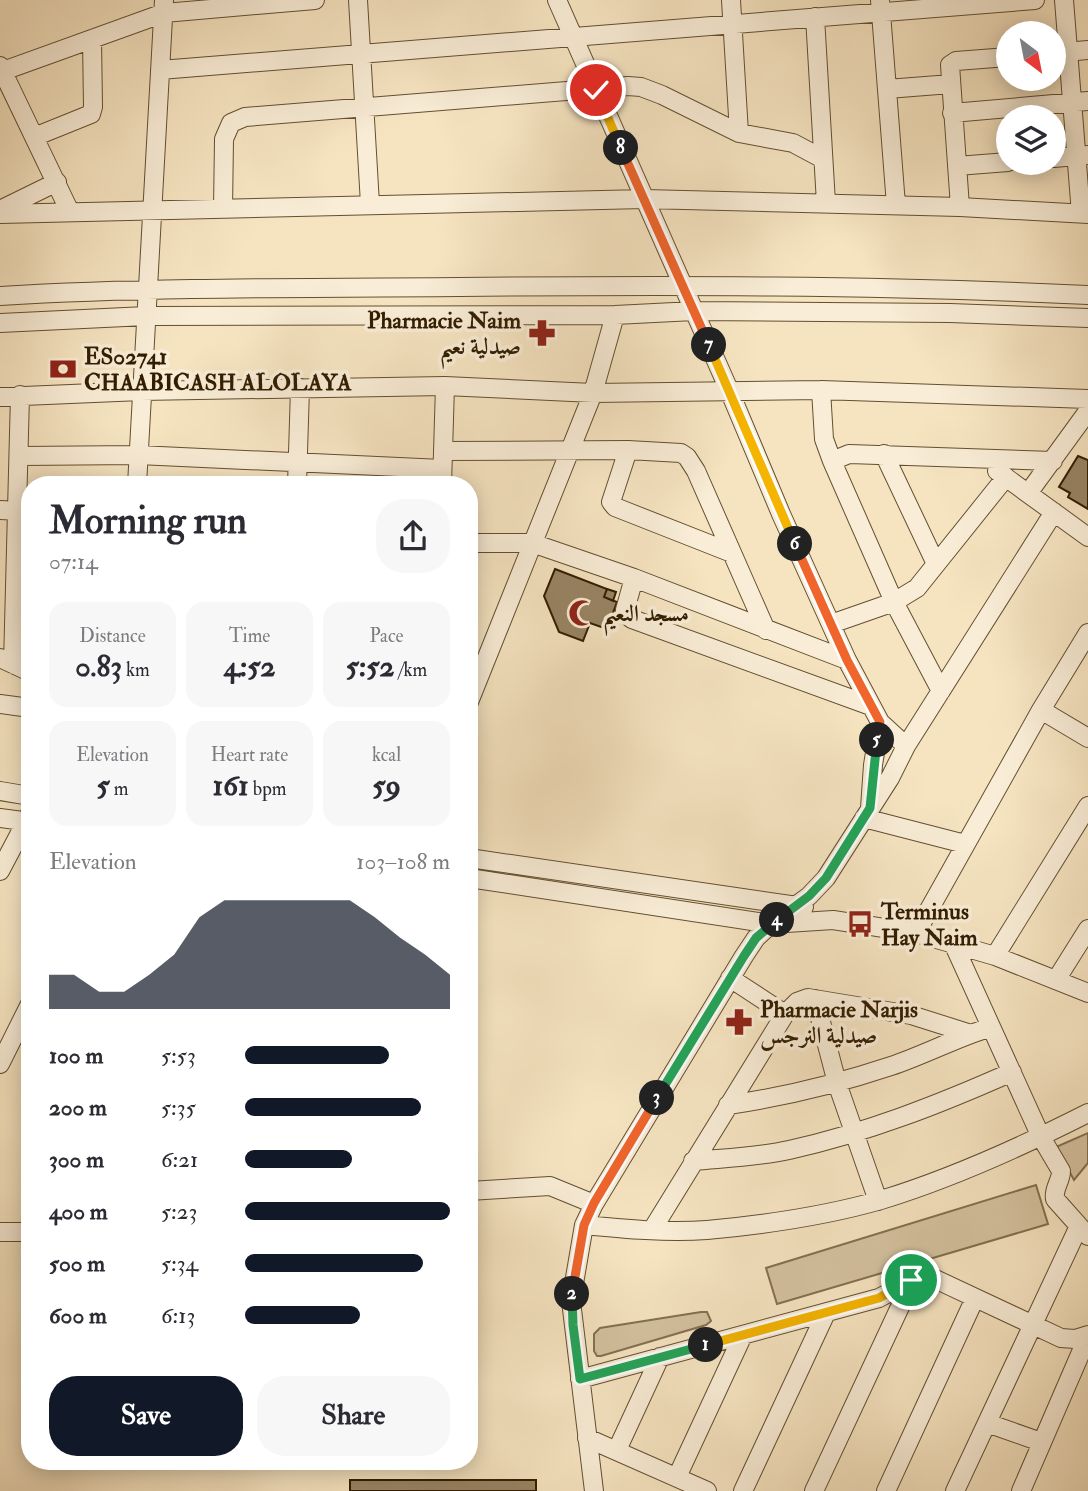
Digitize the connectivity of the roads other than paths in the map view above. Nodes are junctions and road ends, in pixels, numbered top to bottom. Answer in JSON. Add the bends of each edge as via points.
{"nodes":[{"id":1,"x":315,"y":0,"type":"edge"},
{"id":2,"x":358,"y":0,"type":"edge"},
{"id":3,"x":556,"y":0,"type":"edge"},
{"id":4,"x":731,"y":0,"type":"edge"},
{"id":5,"x":1035,"y":0,"type":"edge"},
{"id":6,"x":1064,"y":0,"type":"edge"},
{"id":7,"x":164,"y":6,"type":"edge"},
{"id":8,"x":881,"y":6,"type":"edge"},
{"id":9,"x":815,"y":17,"type":"junction"},
{"id":10,"x":1063,"y":21,"type":"edge"},
{"id":11,"x":733,"y":23,"type":"junction"},
{"id":12,"x":572,"y":38,"type":"junction"},
{"id":13,"x":92,"y":39,"type":"junction"},
{"id":14,"x":1088,"y":50,"type":"edge"},
{"id":15,"x":1066,"y":52,"type":"edge"},
{"id":16,"x":361,"y":53,"type":"junction"},
{"id":17,"x":996,"y":58,"type":"edge"},
{"id":18,"x":1066,"y":66,"type":"edge"},
{"id":19,"x":1,"y":68,"type":"edge"},
{"id":20,"x":160,"y":70,"type":"junction"},
{"id":21,"x":951,"y":84,"type":"junction"},
{"id":22,"x":887,"y":89,"type":"junction"},
{"id":23,"x":596,"y":90,"type":"junction"},
{"id":24,"x":1080,"y":102,"type":"edge"},
{"id":25,"x":364,"y":107,"type":"junction"},
{"id":26,"x":952,"y":113,"type":"junction"},
{"id":27,"x":739,"y":133,"type":"junction"},
{"id":28,"x":34,"y":137,"type":"junction"},
{"id":29,"x":1082,"y":155,"type":"edge"},
{"id":30,"x":823,"y":159,"type":"junction"},
{"id":31,"x":996,"y":163,"type":"edge"},
{"id":32,"x":957,"y":166,"type":"junction"},
{"id":33,"x":57,"y":182,"type":"junction"},
{"id":34,"x":644,"y":199,"type":"junction"},
{"id":35,"x":826,"y":203,"type":"junction"},
{"id":36,"x":370,"y":204,"type":"junction"},
{"id":37,"x":895,"y":205,"type":"junction"},
{"id":38,"x":960,"y":207,"type":"junction"},
{"id":39,"x":223,"y":209,"type":"junction"},
{"id":40,"x":152,"y":210,"type":"junction"},
{"id":41,"x":0,"y":212,"type":"edge"},
{"id":42,"x":70,"y":212,"type":"junction"},
{"id":43,"x":1085,"y":214,"type":"edge"},
{"id":44,"x":682,"y":285,"type":"junction"},
{"id":45,"x":147,"y":289,"type":"junction"},
{"id":46,"x":1088,"y":295,"type":"edge"},
{"id":47,"x":0,"y":296,"type":"edge"},
{"id":48,"x":694,"y":312,"type":"junction"},
{"id":49,"x":615,"y":315,"type":"junction"},
{"id":50,"x":146,"y":316,"type":"junction"},
{"id":51,"x":1088,"y":318,"type":"edge"},
{"id":52,"x":0,"y":323,"type":"edge"},
{"id":53,"x":444,"y":386,"type":"junction"},
{"id":54,"x":300,"y":388,"type":"junction"},
{"id":55,"x":729,"y":390,"type":"junction"},
{"id":56,"x":821,"y":390,"type":"junction"},
{"id":57,"x":141,"y":391,"type":"junction"},
{"id":58,"x":593,"y":393,"type":"junction"},
{"id":59,"x":20,"y":395,"type":"junction"},
{"id":60,"x":0,"y":397,"type":"edge"},
{"id":61,"x":1088,"y":399,"type":"edge"},
{"id":62,"x":1088,"y":411,"type":"edge"},
{"id":63,"x":569,"y":450,"type":"junction"},
{"id":64,"x":628,"y":450,"type":"junction"},
{"id":65,"x":884,"y":454,"type":"junction"},
{"id":66,"x":138,"y":455,"type":"junction"},
{"id":67,"x":20,"y":456,"type":"junction"},
{"id":68,"x":976,"y":458,"type":"junction"},
{"id":69,"x":832,"y":461,"type":"junction"},
{"id":70,"x":1053,"y":461,"type":"junction"},
{"id":71,"x":298,"y":462,"type":"junction"},
{"id":72,"x":442,"y":468,"type":"edge"},
{"id":73,"x":137,"y":476,"type":"edge"},
{"id":74,"x":297,"y":476,"type":"edge"},
{"id":75,"x":1006,"y":477,"type":"junction"},
{"id":76,"x":21,"y":488,"type":"edge"},
{"id":77,"x":1028,"y":492,"type":"junction"},
{"id":78,"x":0,"y":510,"type":"edge"},
{"id":79,"x":1054,"y":512,"type":"junction"},
{"id":80,"x":21,"y":520,"type":"edge"},
{"id":81,"x":21,"y":522,"type":"edge"},
{"id":82,"x":1088,"y":537,"type":"edge"},
{"id":83,"x":478,"y":543,"type":"edge"},
{"id":84,"x":532,"y":544,"type":"junction"},
{"id":85,"x":8,"y":552,"type":"edge"},
{"id":86,"x":732,"y":553,"type":"junction"},
{"id":87,"x":936,"y":564,"type":"junction"},
{"id":88,"x":634,"y":578,"type":"junction"},
{"id":89,"x":894,"y":602,"type":"junction"},
{"id":90,"x":831,"y":624,"type":"junction"},
{"id":91,"x":766,"y":630,"type":"junction"},
{"id":92,"x":1088,"y":633,"type":"edge"},
{"id":93,"x":847,"y":660,"type":"junction"},
{"id":94,"x":14,"y":665,"type":"edge"},
{"id":95,"x":478,"y":679,"type":"edge"},
{"id":96,"x":942,"y":691,"type":"junction"},
{"id":97,"x":0,"y":704,"type":"edge"},
{"id":98,"x":870,"y":706,"type":"junction"},
{"id":99,"x":21,"y":707,"type":"edge"},
{"id":100,"x":1041,"y":710,"type":"junction"},
{"id":101,"x":880,"y":722,"type":"junction"},
{"id":102,"x":1088,"y":738,"type":"edge"},
{"id":103,"x":906,"y":746,"type":"junction"},
{"id":104,"x":0,"y":791,"type":"edge"},
{"id":105,"x":21,"y":794,"type":"edge"},
{"id":106,"x":1088,"y":806,"type":"edge"},
{"id":107,"x":867,"y":813,"type":"junction"},
{"id":108,"x":0,"y":817,"type":"edge"},
{"id":109,"x":21,"y":818,"type":"edge"},
{"id":110,"x":21,"y":832,"type":"edge"},
{"id":111,"x":965,"y":844,"type":"junction"},
{"id":112,"x":478,"y":859,"type":"edge"},
{"id":113,"x":0,"y":871,"type":"edge"},
{"id":114,"x":478,"y":879,"type":"edge"},
{"id":115,"x":799,"y":905,"type":"junction"},
{"id":116,"x":833,"y":920,"type":"junction"},
{"id":117,"x":771,"y":923,"type":"junction"},
{"id":118,"x":1088,"y":929,"type":"edge"},
{"id":119,"x":916,"y":933,"type":"junction"},
{"id":120,"x":953,"y":943,"type":"junction"},
{"id":121,"x":995,"y":957,"type":"junction"},
{"id":122,"x":730,"y":978,"type":"junction"},
{"id":123,"x":1056,"y":980,"type":"junction"},
{"id":124,"x":1088,"y":993,"type":"edge"},
{"id":125,"x":815,"y":999,"type":"junction"},
{"id":126,"x":785,"y":1014,"type":"junction"},
{"id":127,"x":21,"y":1022,"type":"edge"},
{"id":128,"x":991,"y":1027,"type":"junction"},
{"id":129,"x":971,"y":1034,"type":"junction"},
{"id":130,"x":0,"y":1064,"type":"edge"},
{"id":131,"x":1012,"y":1072,"type":"junction"},
{"id":132,"x":838,"y":1083,"type":"junction"},
{"id":133,"x":728,"y":1105,"type":"junction"},
{"id":134,"x":1088,"y":1113,"type":"edge"},
{"id":135,"x":854,"y":1133,"type":"junction"},
{"id":136,"x":1041,"y":1137,"type":"junction"},
{"id":137,"x":693,"y":1161,"type":"junction"},
{"id":138,"x":478,"y":1190,"type":"edge"},
{"id":139,"x":878,"y":1201,"type":"junction"},
{"id":140,"x":594,"y":1203,"type":"junction"},
{"id":141,"x":584,"y":1225,"type":"junction"},
{"id":142,"x":21,"y":1228,"type":"edge"},
{"id":143,"x":652,"y":1230,"type":"junction"},
{"id":144,"x":1084,"y":1231,"type":"edge"},
{"id":145,"x":0,"y":1232,"type":"edge"},
{"id":146,"x":913,"y":1279,"type":"junction"},
{"id":147,"x":975,"y":1298,"type":"junction"},
{"id":148,"x":826,"y":1313,"type":"junction"},
{"id":149,"x":1033,"y":1325,"type":"junction"},
{"id":150,"x":743,"y":1335,"type":"junction"},
{"id":151,"x":1088,"y":1336,"type":"edge"},
{"id":152,"x":660,"y":1357,"type":"junction"},
{"id":153,"x":580,"y":1379,"type":"junction"},
{"id":154,"x":987,"y":1423,"type":"junction"},
{"id":155,"x":587,"y":1437,"type":"junction"},
{"id":156,"x":1041,"y":1442,"type":"junction"},
{"id":157,"x":617,"y":1450,"type":"junction"},
{"id":158,"x":677,"y":1477,"type":"junction"},
{"id":159,"x":594,"y":1491,"type":"edge"},
{"id":160,"x":707,"y":1491,"type":"edge"},
{"id":161,"x":743,"y":1491,"type":"edge"},
{"id":162,"x":814,"y":1491,"type":"edge"},
{"id":163,"x":886,"y":1491,"type":"edge"},
{"id":164,"x":955,"y":1491,"type":"edge"},
{"id":165,"x":1021,"y":1491,"type":"edge"}],
"edges":[{"from":1,"to":7,"type":"street"},
{"from":2,"to":16,"type":"street"},
{"from":3,"to":12,"type":"street"},
{"from":4,"to":11,"type":"street"},
{"from":5,"to":8,"type":"street"},
{"from":6,"to":10,"type":"street"},
{"from":7,"to":13,"type":"street"},
{"from":7,"to":20,"type":"street"},
{"from":8,"to":9,"type":"street"},
{"from":8,"to":22,"type":"street"},
{"from":9,"to":11,"type":"street"},
{"from":9,"to":30,"type":"street"},
{"from":11,"to":12,"type":"street"},
{"from":11,"to":27,"type":"street"},
{"from":12,"to":16,"type":"street"},
{"from":12,"to":23,"type":"street"},
{"from":13,"to":19,"type":"street"},
{"from":13,"to":28,"type":"street","via":[[91,114]]},
{"from":14,"to":15,"type":"street"},
{"from":16,"to":20,"type":"street"},
{"from":16,"to":25,"type":"street"},
{"from":17,"to":21,"type":"street","via":[[953,62]]},
{"from":18,"to":24,"type":"street"},
{"from":19,"to":28,"type":"street"},
{"from":20,"to":40,"type":"street"},
{"from":21,"to":22,"type":"street"},
{"from":21,"to":26,"type":"street"},
{"from":22,"to":37,"type":"street"},
{"from":23,"to":25,"type":"street"},
{"from":23,"to":27,"type":"street","via":[[641,88]]},
{"from":23,"to":34,"type":"street"},
{"from":24,"to":26,"type":"street"},
{"from":24,"to":29,"type":"street"},
{"from":25,"to":36,"type":"street"},
{"from":25,"to":39,"type":"street","via":[[245,117],[231,123],[224,139]]},
{"from":26,"to":32,"type":"street"},
{"from":27,"to":30,"type":"street","via":[[793,143]]},
{"from":28,"to":33,"type":"street"},
{"from":29,"to":43,"type":"street"},
{"from":30,"to":35,"type":"street"},
{"from":31,"to":32,"type":"street"},
{"from":32,"to":38,"type":"street"},
{"from":33,"to":41,"type":"street"},
{"from":33,"to":42,"type":"street"},
{"from":34,"to":35,"type":"street"},
{"from":34,"to":36,"type":"street"},
{"from":34,"to":44,"type":"street"},
{"from":35,"to":37,"type":"street"},
{"from":36,"to":39,"type":"street"},
{"from":37,"to":38,"type":"street"},
{"from":38,"to":43,"type":"street"},
{"from":39,"to":40,"type":"street"},
{"from":40,"to":42,"type":"street"},
{"from":40,"to":45,"type":"street"},
{"from":41,"to":42,"type":"street"},
{"from":44,"to":45,"type":"street"},
{"from":44,"to":46,"type":"street","via":[[948,288]]},
{"from":44,"to":48,"type":"street"},
{"from":45,"to":47,"type":"street"},
{"from":45,"to":50,"type":"street"},
{"from":48,"to":49,"type":"street"},
{"from":48,"to":51,"type":"street"},
{"from":48,"to":55,"type":"street"},
{"from":49,"to":50,"type":"street"},
{"from":49,"to":58,"type":"street"},
{"from":50,"to":52,"type":"street"},
{"from":50,"to":57,"type":"street"},
{"from":53,"to":54,"type":"street"},
{"from":53,"to":58,"type":"street"},
{"from":53,"to":72,"type":"street"},
{"from":54,"to":57,"type":"street"},
{"from":54,"to":71,"type":"street"},
{"from":55,"to":56,"type":"street"},
{"from":55,"to":58,"type":"street"},
{"from":55,"to":90,"type":"street"},
{"from":56,"to":61,"type":"street"},
{"from":56,"to":69,"type":"street","via":[[824,439]]},
{"from":57,"to":59,"type":"street"},
{"from":57,"to":66,"type":"street"},
{"from":58,"to":63,"type":"street"},
{"from":59,"to":60,"type":"street"},
{"from":59,"to":67,"type":"street"},
{"from":62,"to":70,"type":"street"},
{"from":63,"to":64,"type":"street"},
{"from":63,"to":72,"type":"street"},
{"from":63,"to":84,"type":"street"},
{"from":64,"to":86,"type":"street","via":[[687,457]]},
{"from":64,"to":86,"type":"street","via":[[611,502],[615,507]]},
{"from":65,"to":68,"type":"street"},
{"from":65,"to":69,"type":"street","via":[[849,454]]},
{"from":65,"to":87,"type":"street"},
{"from":66,"to":67,"type":"street"},
{"from":66,"to":71,"type":"street"},
{"from":66,"to":73,"type":"street"},
{"from":67,"to":76,"type":"street"},
{"from":68,"to":70,"type":"street"},
{"from":68,"to":75,"type":"street"},
{"from":69,"to":89,"type":"street"},
{"from":70,"to":77,"type":"street"},
{"from":71,"to":72,"type":"street"},
{"from":71,"to":74,"type":"street"},
{"from":75,"to":77,"type":"street"},
{"from":75,"to":87,"type":"street"},
{"from":77,"to":79,"type":"street"},
{"from":78,"to":80,"type":"street"},
{"from":79,"to":82,"type":"street"},
{"from":79,"to":96,"type":"street"},
{"from":81,"to":85,"type":"street"},
{"from":83,"to":84,"type":"street"},
{"from":84,"to":88,"type":"street"},
{"from":84,"to":95,"type":"street"},
{"from":85,"to":94,"type":"street"},
{"from":86,"to":91,"type":"street"},
{"from":87,"to":89,"type":"street","via":[[918,588]]},
{"from":88,"to":91,"type":"street"},
{"from":88,"to":98,"type":"street","via":[[625,610],[632,620]]},
{"from":89,"to":90,"type":"street"},
{"from":89,"to":96,"type":"street"},
{"from":90,"to":93,"type":"street"},
{"from":91,"to":93,"type":"street"},
{"from":92,"to":100,"type":"street"},
{"from":93,"to":98,"type":"street"},
{"from":96,"to":103,"type":"street"},
{"from":97,"to":99,"type":"street"},
{"from":98,"to":101,"type":"street"},
{"from":100,"to":102,"type":"street"},
{"from":100,"to":111,"type":"street"},
{"from":101,"to":103,"type":"street"},
{"from":101,"to":107,"type":"street"},
{"from":103,"to":107,"type":"street"},
{"from":104,"to":105,"type":"street"},
{"from":106,"to":121,"type":"street"},
{"from":107,"to":111,"type":"street"},
{"from":107,"to":115,"type":"street","via":[[826,878]]},
{"from":108,"to":109,"type":"street"},
{"from":110,"to":113,"type":"street"},
{"from":111,"to":119,"type":"street"},
{"from":112,"to":115,"type":"street"},
{"from":114,"to":117,"type":"street"},
{"from":115,"to":116,"type":"street"},
{"from":115,"to":117,"type":"street"},
{"from":116,"to":117,"type":"street"},
{"from":116,"to":119,"type":"street"},
{"from":117,"to":122,"type":"street"},
{"from":118,"to":123,"type":"street"},
{"from":119,"to":120,"type":"street"},
{"from":120,"to":121,"type":"street"},
{"from":120,"to":128,"type":"street"},
{"from":121,"to":123,"type":"street"},
{"from":122,"to":126,"type":"street"},
{"from":122,"to":140,"type":"street"},
{"from":123,"to":124,"type":"street"},
{"from":125,"to":126,"type":"street","via":[[797,1002]]},
{"from":125,"to":129,"type":"street","via":[[911,1015]]},
{"from":125,"to":132,"type":"street"},
{"from":126,"to":133,"type":"street"},
{"from":127,"to":130,"type":"street"},
{"from":128,"to":129,"type":"street"},
{"from":128,"to":131,"type":"street"},
{"from":129,"to":132,"type":"street"},
{"from":131,"to":135,"type":"street"},
{"from":131,"to":136,"type":"street"},
{"from":132,"to":133,"type":"street"},
{"from":132,"to":135,"type":"street"},
{"from":133,"to":137,"type":"street"},
{"from":134,"to":136,"type":"street"},
{"from":135,"to":137,"type":"street","via":[[789,1150]]},
{"from":135,"to":139,"type":"street"},
{"from":136,"to":139,"type":"street"},
{"from":136,"to":144,"type":"street","via":[[1061,1171],[1055,1199]]},
{"from":137,"to":143,"type":"street"},
{"from":138,"to":140,"type":"street","via":[[550,1186]]},
{"from":139,"to":143,"type":"street","via":[[772,1222],[705,1230]]},
{"from":140,"to":141,"type":"street"},
{"from":141,"to":143,"type":"street"},
{"from":141,"to":153,"type":"street","via":[[571,1301]]},
{"from":142,"to":145,"type":"street"},
{"from":144,"to":149,"type":"street"},
{"from":146,"to":147,"type":"street","via":[[933,1278]]},
{"from":146,"to":148,"type":"street","via":[[879,1298]]},
{"from":146,"to":162,"type":"street"},
{"from":147,"to":149,"type":"street"},
{"from":147,"to":163,"type":"street"},
{"from":148,"to":150,"type":"street"},
{"from":148,"to":161,"type":"street"},
{"from":149,"to":151,"type":"street","via":[[1061,1338]]},
{"from":149,"to":154,"type":"street"},
{"from":150,"to":152,"type":"street"},
{"from":150,"to":158,"type":"street"},
{"from":151,"to":156,"type":"street"},
{"from":152,"to":153,"type":"street"},
{"from":152,"to":157,"type":"street"},
{"from":153,"to":155,"type":"street"},
{"from":154,"to":156,"type":"street"},
{"from":154,"to":164,"type":"street"},
{"from":155,"to":157,"type":"street"},
{"from":155,"to":159,"type":"street"},
{"from":156,"to":165,"type":"street"},
{"from":157,"to":158,"type":"street"},
{"from":158,"to":160,"type":"street"}]}
